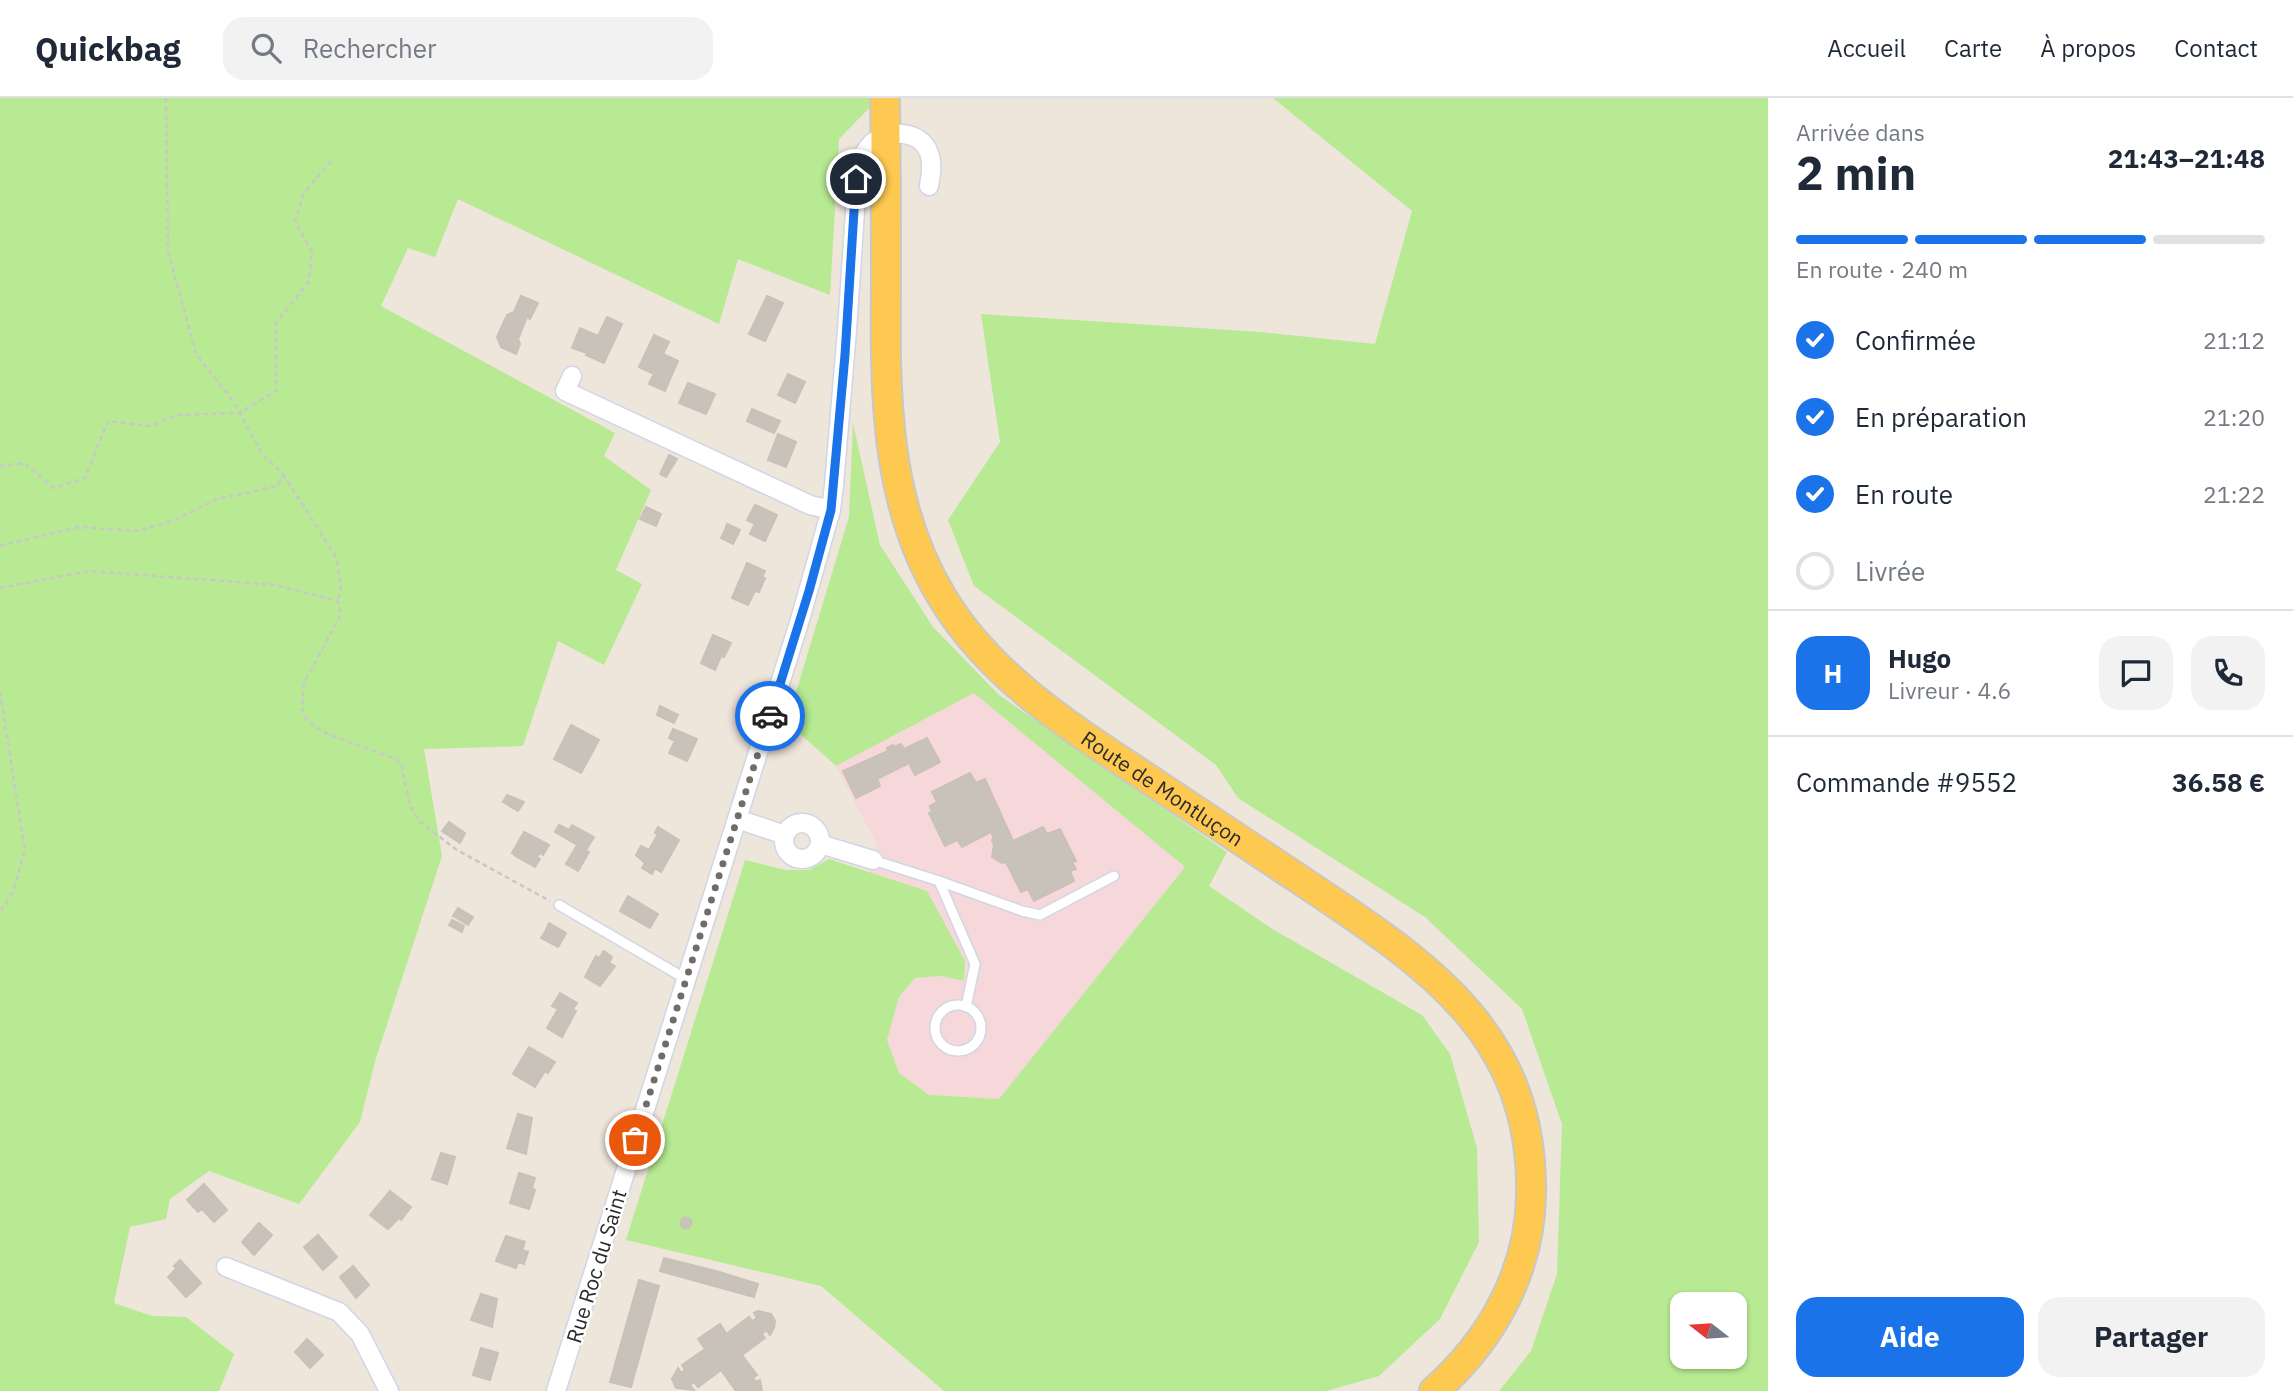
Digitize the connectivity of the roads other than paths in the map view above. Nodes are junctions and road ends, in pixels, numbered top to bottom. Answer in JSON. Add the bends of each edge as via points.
{"nodes":[{"id":1,"x":886,"y":98,"type":"edge"},
{"id":2,"x":901,"y":98,"type":"edge"},
{"id":3,"x":893,"y":135,"type":"junction"},
{"id":4,"x":929,"y":186,"type":"dead end"},
{"id":5,"x":572,"y":376,"type":"dead end"},
{"id":6,"x":831,"y":510,"type":"junction"},
{"id":7,"x":737,"y":819,"type":"junction"},
{"id":8,"x":785,"y":835,"type":"junction"},
{"id":9,"x":820,"y":844,"type":"junction"},
{"id":10,"x":873,"y":860,"type":"joint"},
{"id":11,"x":1114,"y":876,"type":"dead end"},
{"id":12,"x":939,"y":881,"type":"junction"},
{"id":13,"x":559,"y":905,"type":"road end"},
{"id":14,"x":686,"y":979,"type":"junction"},
{"id":15,"x":966,"y":1007,"type":"junction"},
{"id":16,"x":226,"y":1267,"type":"dead end"},
{"id":17,"x":389,"y":1391,"type":"edge"},
{"id":18,"x":556,"y":1391,"type":"edge"},
{"id":19,"x":1434,"y":1391,"type":"edge"},
{"id":20,"x":1450,"y":1391,"type":"edge"}],
"edges":[{"from":1,"to":3,"type":"main road","name":"Route de Montluçon"},
{"from":2,"to":3,"type":"main road","name":"Route de Montluçon"},
{"from":3,"to":4,"type":"street","via":[[917,138],[928,149]]},
{"from":3,"to":6,"type":"street","name":"Rue Roc du Saint","via":[[867,149],[856,173]]},
{"from":3,"to":19,"type":"main road","name":"Route de Montluçon","via":[[885,340],[891,445],[905,515],[942,597],[978,645],[1037,701],[1422,966],[1475,1019],[1508,1073],[1523,1114],[1531,1159],[1528,1230],[1511,1287],[1494,1321],[1470,1355]]},
{"from":3,"to":20,"type":"main road","name":"Route de Montluçon","via":[[909,467],[923,526],[957,599],[990,643],[1050,698],[1388,926],[1434,962],[1478,1006],[1517,1068],[1535,1121],[1541,1162],[1535,1246],[1507,1320],[1483,1357]]},
{"from":5,"to":6,"type":"street","via":[[565,391],[810,505]]},
{"from":6,"to":7,"type":"street","name":"Rue Roc du Saint"},
{"from":7,"to":8,"type":"street"},
{"from":7,"to":14,"type":"street","name":"Rue Roc du Saint"},
{"from":8,"to":9,"type":"street","via":[[797,823],[809,824],[818,832]]},
{"from":8,"to":9,"type":"street","via":[[785,846],[797,858],[809,857]]},
{"from":9,"to":10,"type":"street"},
{"from":10,"to":12,"type":"lane"},
{"from":11,"to":12,"type":"lane","via":[[1040,915]]},
{"from":12,"to":15,"type":"lane","via":[[975,964]]},
{"from":13,"to":14,"type":"lane"},
{"from":14,"to":18,"type":"street","name":"Rue Roc du Saint"},
{"from":15,"to":15,"type":"lane","via":[[978,1016],[979,1038],[969,1049],[947,1049],[937,1037],[939,1015],[951,1006]]},
{"from":16,"to":17,"type":"street","via":[[339,1311],[360,1334]]}]}
